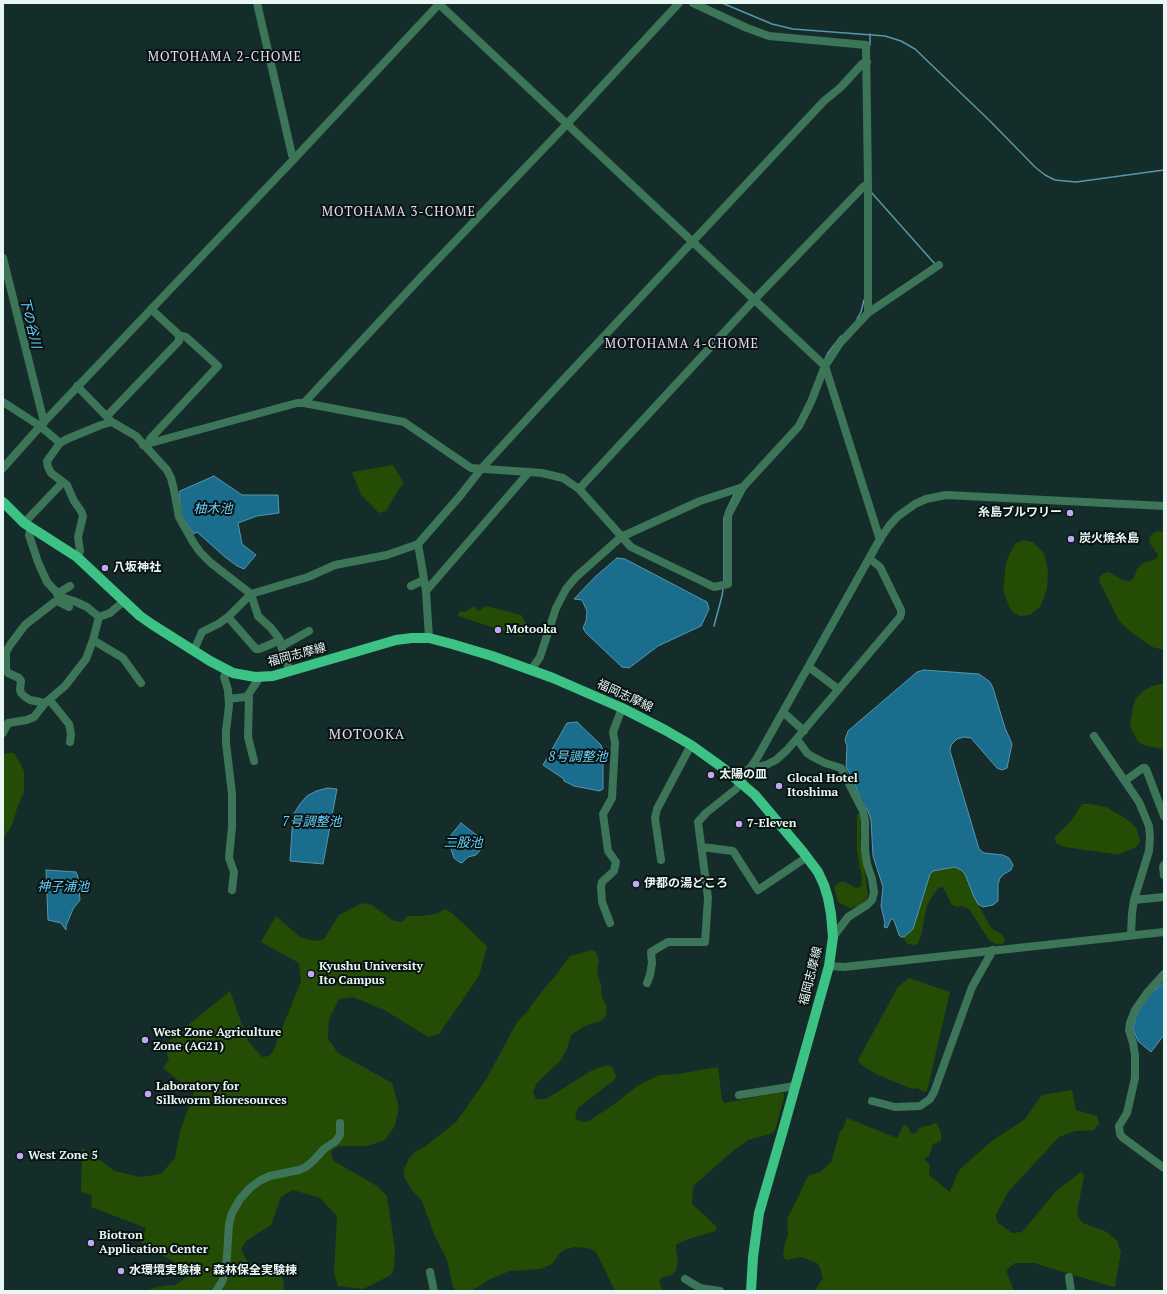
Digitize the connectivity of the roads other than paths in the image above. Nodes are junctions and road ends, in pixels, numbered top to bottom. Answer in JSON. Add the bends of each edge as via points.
{"nodes":[{"id":1,"x":257,"y":3,"type":"edge"},
{"id":2,"x":439,"y":3,"type":"edge"},
{"id":3,"x":679,"y":3,"type":"edge"},
{"id":4,"x":693,"y":3,"type":"edge"},
{"id":5,"x":864,"y":63,"type":"junction"},
{"id":6,"x":567,"y":124,"type":"junction"},
{"id":7,"x":295,"y":158,"type":"junction"},
{"id":8,"x":866,"y":185,"type":"junction"},
{"id":9,"x":693,"y":241,"type":"junction"},
{"id":10,"x":3,"y":258,"type":"edge"},
{"id":11,"x":937,"y":267,"type":"dead end"},
{"id":12,"x":755,"y":299,"type":"junction"},
{"id":13,"x":151,"y":309,"type":"junction"},
{"id":14,"x":868,"y":313,"type":"junction"},
{"id":15,"x":179,"y":335,"type":"junction"},
{"id":16,"x":824,"y":364,"type":"junction"},
{"id":17,"x":77,"y":386,"type":"junction"},
{"id":18,"x":3,"y":402,"type":"edge"},
{"id":19,"x":304,"y":403,"type":"junction"},
{"id":20,"x":110,"y":419,"type":"junction"},
{"id":21,"x":42,"y":424,"type":"junction"},
{"id":22,"x":60,"y":443,"type":"junction"},
{"id":23,"x":146,"y":445,"type":"junction"},
{"id":24,"x":3,"y":468,"type":"edge"},
{"id":25,"x":481,"y":469,"type":"junction"},
{"id":26,"x":530,"y":472,"type":"junction"},
{"id":27,"x":63,"y":482,"type":"junction"},
{"id":28,"x":743,"y":487,"type":"junction"},
{"id":29,"x":579,"y":490,"type":"junction"},
{"id":30,"x":3,"y":502,"type":"edge"},
{"id":31,"x":1164,"y":506,"type":"edge"},
{"id":32,"x":28,"y":526,"type":"junction"},
{"id":33,"x":621,"y":537,"type":"junction"},
{"id":34,"x":880,"y":540,"type":"junction"},
{"id":35,"x":418,"y":544,"type":"junction"},
{"id":36,"x":77,"y":557,"type":"junction"},
{"id":37,"x":870,"y":559,"type":"junction"},
{"id":38,"x":424,"y":580,"type":"junction"},
{"id":39,"x":70,"y":586,"type":"dead end"},
{"id":40,"x":411,"y":586,"type":"dead end"},
{"id":41,"x":426,"y":591,"type":"junction"},
{"id":42,"x":251,"y":594,"type":"junction"},
{"id":43,"x":58,"y":597,"type":"junction"},
{"id":44,"x":124,"y":601,"type":"junction"},
{"id":45,"x":69,"y":607,"type":"dead end"},
{"id":46,"x":99,"y":617,"type":"junction"},
{"id":47,"x":228,"y":617,"type":"junction"},
{"id":48,"x":309,"y":631,"type":"dead end"},
{"id":49,"x":429,"y":638,"type":"junction"},
{"id":50,"x":93,"y":640,"type":"junction"},
{"id":51,"x":281,"y":643,"type":"junction"},
{"id":52,"x":194,"y":650,"type":"junction"},
{"id":53,"x":808,"y":667,"type":"junction"},
{"id":54,"x":226,"y":670,"type":"junction"},
{"id":55,"x":531,"y":670,"type":"junction"},
{"id":56,"x":290,"y":672,"type":"junction"},
{"id":57,"x":260,"y":677,"type":"junction"},
{"id":58,"x":141,"y":683,"type":"dead end"},
{"id":59,"x":838,"y":689,"type":"junction"},
{"id":60,"x":248,"y":695,"type":"junction"},
{"id":61,"x":229,"y":699,"type":"junction"},
{"id":62,"x":47,"y":702,"type":"junction"},
{"id":63,"x":622,"y":708,"type":"junction"},
{"id":64,"x":783,"y":712,"type":"junction"},
{"id":65,"x":804,"y":731,"type":"junction"},
{"id":66,"x":3,"y":733,"type":"edge"},
{"id":67,"x":1094,"y":736,"type":"dead end"},
{"id":68,"x":797,"y":739,"type":"junction"},
{"id":69,"x":70,"y":742,"type":"dead end"},
{"id":70,"x":691,"y":745,"type":"junction"},
{"id":71,"x":254,"y":761,"type":"dead end"},
{"id":72,"x":749,"y":769,"type":"junction"},
{"id":73,"x":1126,"y":780,"type":"junction"},
{"id":74,"x":741,"y":782,"type":"junction"},
{"id":75,"x":1164,"y":816,"type":"edge"},
{"id":76,"x":702,"y":847,"type":"junction"},
{"id":77,"x":807,"y":857,"type":"junction"},
{"id":78,"x":661,"y":860,"type":"dead end"},
{"id":79,"x":1164,"y":865,"type":"edge"},
{"id":80,"x":1164,"y":875,"type":"edge"},
{"id":81,"x":232,"y":890,"type":"dead end"},
{"id":82,"x":1164,"y":897,"type":"edge"},
{"id":83,"x":1134,"y":900,"type":"junction"},
{"id":84,"x":610,"y":923,"type":"dead end"},
{"id":85,"x":1164,"y":932,"type":"edge"},
{"id":86,"x":1131,"y":935,"type":"junction"},
{"id":87,"x":833,"y":938,"type":"junction"},
{"id":88,"x":993,"y":950,"type":"junction"},
{"id":89,"x":829,"y":966,"type":"junction"},
{"id":90,"x":1164,"y":974,"type":"edge"},
{"id":91,"x":647,"y":983,"type":"dead end"},
{"id":92,"x":795,"y":1086,"type":"junction"},
{"id":93,"x":739,"y":1096,"type":"dead end"},
{"id":94,"x":872,"y":1101,"type":"dead end"},
{"id":95,"x":340,"y":1123,"type":"dead end"},
{"id":96,"x":1164,"y":1168,"type":"edge"},
{"id":97,"x":430,"y":1272,"type":"dead end"},
{"id":98,"x":1069,"y":1277,"type":"dead end"},
{"id":99,"x":685,"y":1279,"type":"dead end"},
{"id":100,"x":216,"y":1291,"type":"edge"},
{"id":101,"x":434,"y":1291,"type":"edge"},
{"id":102,"x":720,"y":1291,"type":"edge"},
{"id":103,"x":751,"y":1291,"type":"edge"},
{"id":104,"x":1071,"y":1291,"type":"edge"}],
"edges":[{"from":1,"to":7,"type":"street","via":[[292,156]]},
{"from":2,"to":6,"type":"street"},
{"from":2,"to":7,"type":"street"},
{"from":3,"to":6,"type":"street"},
{"from":4,"to":5,"type":"street","via":[[769,36],[864,45]]},
{"from":5,"to":8,"type":"street","via":[[869,89]]},
{"from":5,"to":9,"type":"street","via":[[824,101]]},
{"from":6,"to":9,"type":"street"},
{"from":6,"to":19,"type":"street"},
{"from":7,"to":13,"type":"street"},
{"from":8,"to":12,"type":"street"},
{"from":8,"to":14,"type":"street"},
{"from":9,"to":12,"type":"street"},
{"from":9,"to":25,"type":"street"},
{"from":10,"to":21,"type":"street"},
{"from":11,"to":14,"type":"street"},
{"from":12,"to":16,"type":"street"},
{"from":12,"to":29,"type":"street"},
{"from":13,"to":15,"type":"street"},
{"from":13,"to":17,"type":"street"},
{"from":14,"to":16,"type":"street"},
{"from":15,"to":20,"type":"street","via":[[179,341]]},
{"from":15,"to":23,"type":"street","via":[[186,337],[218,366]]},
{"from":16,"to":28,"type":"street","via":[[811,402],[799,426]]},
{"from":16,"to":34,"type":"street"},
{"from":17,"to":20,"type":"street"},
{"from":17,"to":21,"type":"street"},
{"from":18,"to":21,"type":"street"},
{"from":19,"to":23,"type":"street","via":[[296,403]]},
{"from":19,"to":25,"type":"street","via":[[404,422],[471,468]]},
{"from":20,"to":22,"type":"street"},
{"from":20,"to":23,"type":"street"},
{"from":21,"to":22,"type":"street"},
{"from":21,"to":24,"type":"street"},
{"from":22,"to":27,"type":"street","via":[[47,461],[51,473]]},
{"from":23,"to":42,"type":"street","via":[[167,470],[179,517],[200,552]]},
{"from":25,"to":26,"type":"street"},
{"from":25,"to":35,"type":"street"},
{"from":26,"to":29,"type":"street","via":[[563,478]]},
{"from":26,"to":41,"type":"street"},
{"from":27,"to":32,"type":"street"},
{"from":27,"to":36,"type":"street","via":[[68,485],[83,516],[78,537],[80,552]]},
{"from":28,"to":33,"type":"street","via":[[700,502]]},
{"from":28,"to":33,"type":"street","via":[[728,515],[728,584],[714,587],[631,547]]},
{"from":29,"to":33,"type":"street"},
{"from":30,"to":32,"type":"main road","name":"福岡志摩線"},
{"from":31,"to":34,"type":"street","via":[[963,495],[937,496],[904,511]]},
{"from":32,"to":36,"type":"main road","name":"福岡志摩線"},
{"from":32,"to":43,"type":"street","via":[[38,562],[47,582]]},
{"from":33,"to":55,"type":"street","via":[[566,589],[556,608],[540,657]]},
{"from":34,"to":37,"type":"street"},
{"from":35,"to":38,"type":"street"},
{"from":35,"to":42,"type":"street","via":[[387,555],[335,565],[308,577]]},
{"from":36,"to":44,"type":"main road","name":"福岡志摩線"},
{"from":37,"to":53,"type":"street"},
{"from":37,"to":59,"type":"street","via":[[880,567],[901,614]]},
{"from":38,"to":40,"type":"street"},
{"from":38,"to":41,"type":"street"},
{"from":39,"to":43,"type":"street"},
{"from":41,"to":49,"type":"street"},
{"from":42,"to":47,"type":"street"},
{"from":42,"to":51,"type":"street","via":[[258,616],[271,628]]},
{"from":43,"to":45,"type":"street"},
{"from":43,"to":46,"type":"street","via":[[87,607]]},
{"from":43,"to":62,"type":"street","via":[[25,626],[6,652],[6,669],[8,673],[21,680],[21,693],[30,700]]},
{"from":44,"to":46,"type":"street","via":[[110,613]]},
{"from":44,"to":52,"type":"main road","name":"福岡志摩線","via":[[153,625]]},
{"from":46,"to":50,"type":"street"},
{"from":47,"to":51,"type":"street","via":[[256,649]]},
{"from":47,"to":52,"type":"street","via":[[202,632]]},
{"from":48,"to":51,"type":"street"},
{"from":49,"to":55,"type":"main road","name":"福岡志摩線"},
{"from":49,"to":56,"type":"main road","name":"福岡志摩線","via":[[396,640]]},
{"from":50,"to":58,"type":"street","via":[[123,658]]},
{"from":50,"to":62,"type":"street","via":[[82,665],[65,686]]},
{"from":51,"to":56,"type":"street"},
{"from":52,"to":54,"type":"main road","name":"福岡志摩線"},
{"from":53,"to":59,"type":"street"},
{"from":53,"to":64,"type":"street"},
{"from":54,"to":57,"type":"main road","name":"福岡志摩線","via":[[241,676]]},
{"from":54,"to":61,"type":"street","via":[[224,677]]},
{"from":55,"to":63,"type":"main road","name":"福岡志摩線"},
{"from":56,"to":57,"type":"main road","name":"福岡志摩線"},
{"from":57,"to":60,"type":"street"},
{"from":59,"to":65,"type":"street"},
{"from":60,"to":61,"type":"street"},
{"from":60,"to":71,"type":"street","via":[[248,737]]},
{"from":61,"to":81,"type":"street","via":[[226,743],[232,794],[229,858],[234,872]]},
{"from":62,"to":66,"type":"street","via":[[34,717],[8,723]]},
{"from":62,"to":69,"type":"street","via":[[52,703],[69,724]]},
{"from":63,"to":70,"type":"main road","name":"福岡志摩線"},
{"from":63,"to":84,"type":"street","via":[[613,732],[616,743],[612,798],[603,814],[608,851],[616,862],[614,870],[602,882],[601,887],[602,902]]},
{"from":64,"to":65,"type":"street"},
{"from":64,"to":72,"type":"street"},
{"from":65,"to":68,"type":"street"},
{"from":67,"to":73,"type":"street"},
{"from":68,"to":72,"type":"street","via":[[776,760]]},
{"from":68,"to":87,"type":"street","via":[[813,757],[841,768],[863,811],[865,821],[865,850],[874,892],[872,900],[848,917]]},
{"from":70,"to":74,"type":"main road","name":"福岡志摩線"},
{"from":70,"to":78,"type":"street","via":[[657,809],[655,818]]},
{"from":72,"to":74,"type":"street"},
{"from":73,"to":75,"type":"street","via":[[1145,768]]},
{"from":73,"to":83,"type":"street","via":[[1144,811],[1150,837],[1149,851]]},
{"from":74,"to":76,"type":"street","via":[[698,822]]},
{"from":74,"to":77,"type":"main road","name":"福岡志摩線","via":[[771,813]]},
{"from":76,"to":77,"type":"street","via":[[733,851],[758,890]]},
{"from":76,"to":91,"type":"street","via":[[708,898],[705,942],[668,942],[651,952],[652,963]]},
{"from":77,"to":87,"type":"main road","name":"福岡志摩線","via":[[824,885],[831,914]]},
{"from":79,"to":80,"type":"street"},
{"from":82,"to":83,"type":"street"},
{"from":83,"to":86,"type":"street"},
{"from":85,"to":86,"type":"street"},
{"from":86,"to":88,"type":"street"},
{"from":87,"to":89,"type":"main road","name":"福岡志摩線"},
{"from":88,"to":89,"type":"street","via":[[844,967]]},
{"from":88,"to":94,"type":"street","via":[[972,987],[930,1099],[920,1106],[895,1107]]},
{"from":89,"to":92,"type":"main road","name":"福岡志摩線"},
{"from":90,"to":96,"type":"street","via":[[1135,1010],[1130,1023],[1129,1030],[1135,1055],[1134,1078],[1127,1113],[1119,1130],[1122,1137]]},
{"from":92,"to":93,"type":"street"},
{"from":92,"to":103,"type":"main road","name":"福岡志摩線","via":[[759,1213]]},
{"from":95,"to":100,"type":"street","via":[[340,1135],[336,1141],[306,1167],[261,1180],[240,1199],[229,1224],[226,1271]]},
{"from":97,"to":101,"type":"street"},
{"from":98,"to":104,"type":"street"},
{"from":99,"to":102,"type":"street","via":[[700,1288]]}]}
